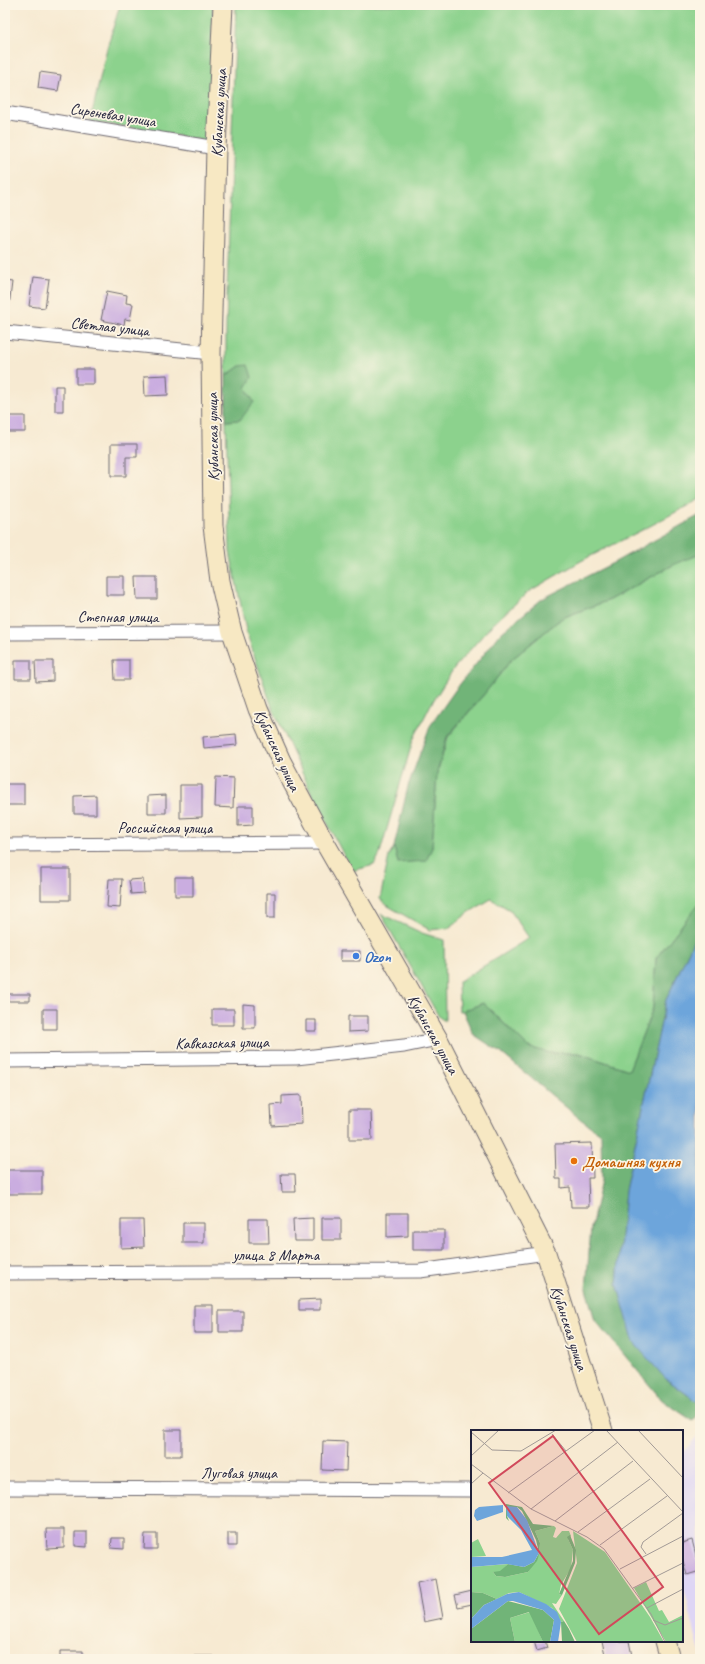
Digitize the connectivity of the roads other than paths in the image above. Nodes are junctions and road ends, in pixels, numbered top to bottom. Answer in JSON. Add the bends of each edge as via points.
{"nodes":[{"id":1,"x":223,"y":5,"type":"edge"},
{"id":2,"x":5,"y":113,"type":"edge"},
{"id":3,"x":216,"y":148,"type":"junction"},
{"id":4,"x":5,"y":332,"type":"edge"},
{"id":5,"x":210,"y":353,"type":"junction"},
{"id":6,"x":232,"y":632,"type":"junction"},
{"id":7,"x":5,"y":633,"type":"edge"},
{"id":8,"x":324,"y":843,"type":"junction"},
{"id":9,"x":5,"y":845,"type":"edge"},
{"id":10,"x":438,"y":1039,"type":"junction"},
{"id":11,"x":5,"y":1061,"type":"edge"},
{"id":12,"x":546,"y":1253,"type":"junction"},
{"id":13,"x":5,"y":1272,"type":"edge"},
{"id":14,"x":603,"y":1430,"type":"edge"},
{"id":15,"x":5,"y":1488,"type":"edge"},
{"id":16,"x":471,"y":1490,"type":"edge"},
{"id":17,"x":665,"y":1642,"type":"edge"},
{"id":18,"x":670,"y":1659,"type":"edge"}],
"edges":[{"from":1,"to":3,"type":"main road","name":"Кубанская улица"},
{"from":2,"to":3,"type":"street","name":"Сиреневая улица"},
{"from":3,"to":5,"type":"main road","name":"Кубанская улица"},
{"from":4,"to":5,"type":"street","name":"Светлая улица"},
{"from":5,"to":6,"type":"main road","name":"Кубанская улица","via":[[213,526],[220,581]]},
{"from":6,"to":7,"type":"street","name":"Степная улица"},
{"from":6,"to":8,"type":"main road","name":"Кубанская улица","via":[[258,709],[278,755]]},
{"from":8,"to":9,"type":"street","name":"Российская улица"},
{"from":8,"to":10,"type":"main road","name":"Кубанская улица"},
{"from":10,"to":11,"type":"street","name":"Кавказская улица","via":[[404,1046],[296,1058]]},
{"from":10,"to":12,"type":"main road","name":"Кубанская улица"},
{"from":12,"to":13,"type":"street","name":"улица 8 Марта","via":[[420,1271]]},
{"from":12,"to":14,"type":"main road","name":"Кубанская улица"},
{"from":15,"to":16,"type":"street","name":"Луговая улица"},
{"from":17,"to":18,"type":"main road"}]}
